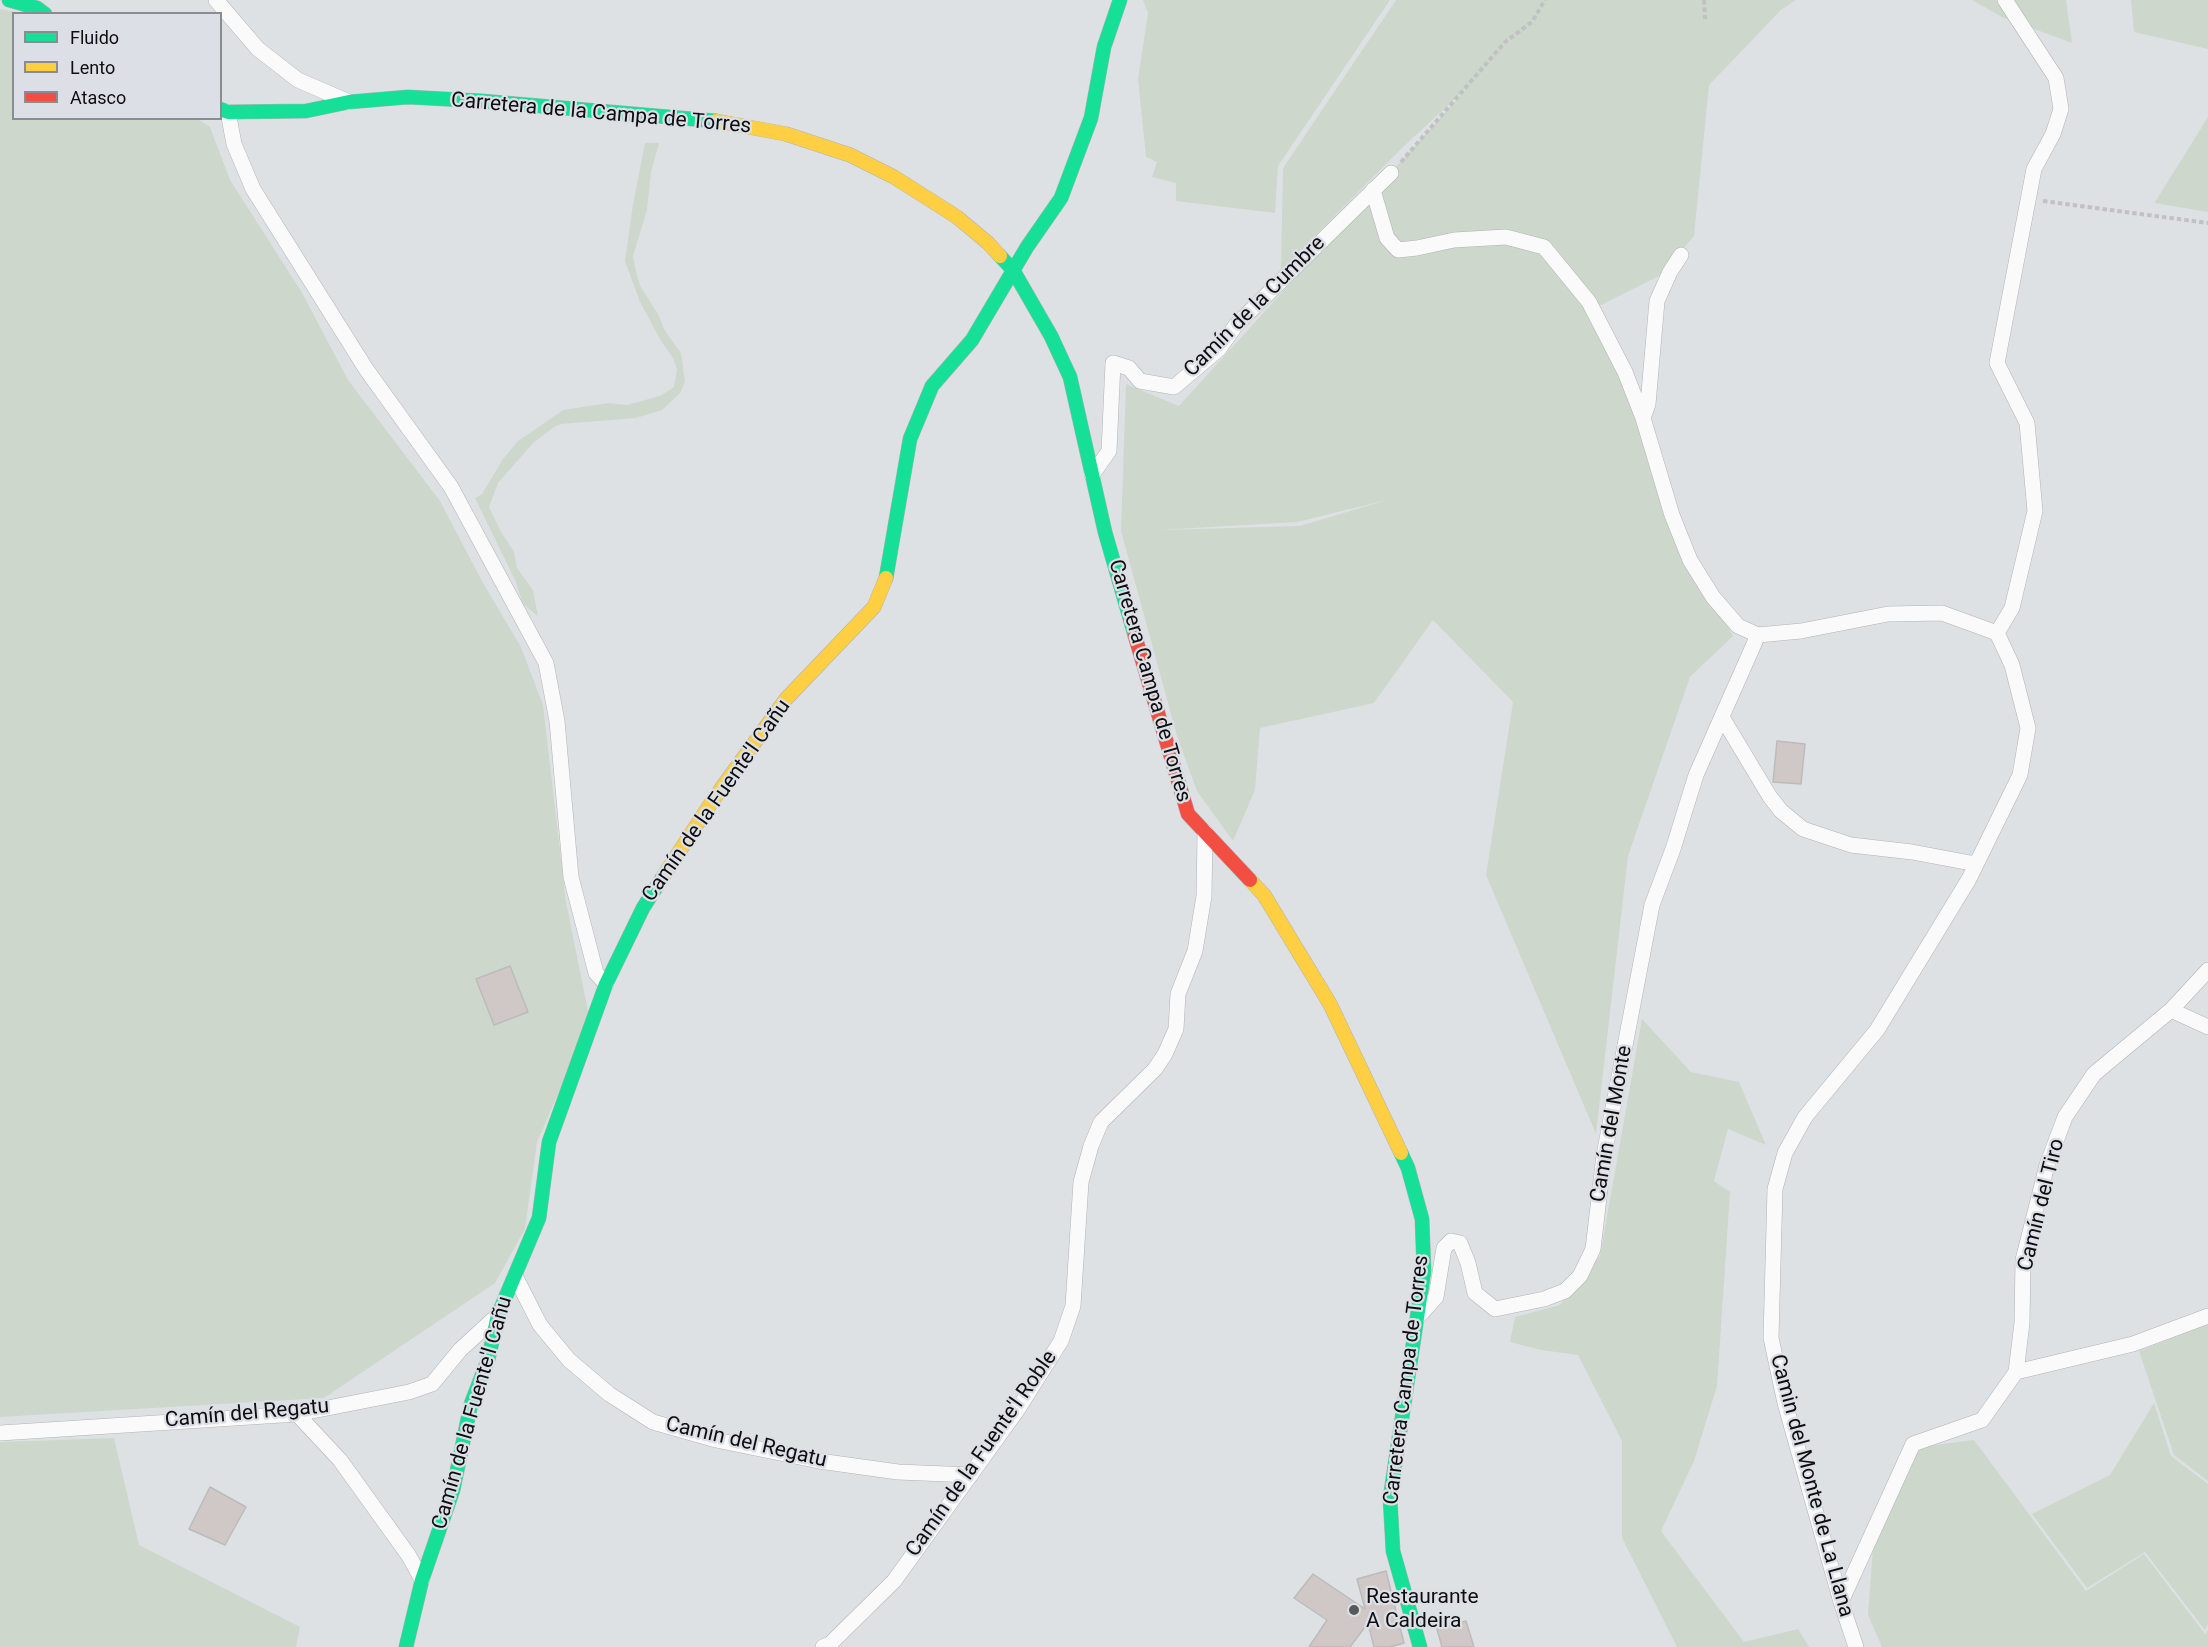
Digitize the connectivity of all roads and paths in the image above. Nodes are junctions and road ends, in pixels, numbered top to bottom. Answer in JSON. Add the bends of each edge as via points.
{"nodes":[{"id":1,"x":9,"y":0,"type":"edge"},
{"id":2,"x":216,"y":0,"type":"edge"},
{"id":3,"x":1120,"y":0,"type":"edge"},
{"id":4,"x":1545,"y":0,"type":"edge"},
{"id":5,"x":1704,"y":0,"type":"edge"},
{"id":6,"x":2005,"y":0,"type":"edge"},
{"id":7,"x":42,"y":12,"type":"edge"},
{"id":8,"x":1705,"y":19,"type":"dead end"},
{"id":9,"x":349,"y":102,"type":"junction"},
{"id":10,"x":224,"y":111,"type":"edge"},
{"id":11,"x":1391,"y":172,"type":"joint"},
{"id":12,"x":1373,"y":190,"type":"junction"},
{"id":13,"x":2028,"y":198,"type":"junction"},
{"id":14,"x":2208,"y":223,"type":"edge"},
{"id":15,"x":1682,"y":255,"type":"dead end"},
{"id":16,"x":1013,"y":270,"type":"junction"},
{"id":17,"x":1643,"y":418,"type":"junction"},
{"id":18,"x":1092,"y":475,"type":"junction"},
{"id":19,"x":1997,"y":633,"type":"junction"},
{"id":20,"x":1758,"y":635,"type":"junction"},
{"id":21,"x":1722,"y":717,"type":"junction"},
{"id":22,"x":1204,"y":832,"type":"junction"},
{"id":23,"x":1976,"y":864,"type":"junction"},
{"id":24,"x":2208,"y":970,"type":"edge"},
{"id":25,"x":606,"y":984,"type":"junction"},
{"id":26,"x":2171,"y":1010,"type":"junction"},
{"id":27,"x":2208,"y":1027,"type":"edge"},
{"id":28,"x":515,"y":1276,"type":"junction"},
{"id":29,"x":498,"y":1314,"type":"junction"},
{"id":30,"x":2208,"y":1316,"type":"edge"},
{"id":31,"x":1419,"y":1317,"type":"junction"},
{"id":32,"x":2016,"y":1372,"type":"junction"},
{"id":33,"x":297,"y":1414,"type":"junction"},
{"id":34,"x":0,"y":1433,"type":"edge"},
{"id":35,"x":971,"y":1475,"type":"junction"},
{"id":36,"x":422,"y":1580,"type":"junction"},
{"id":37,"x":1841,"y":1602,"type":"junction"},
{"id":38,"x":827,"y":1646,"type":"edge"},
{"id":39,"x":406,"y":1647,"type":"edge"},
{"id":40,"x":1420,"y":1647,"type":"edge"},
{"id":41,"x":1856,"y":1647,"type":"edge"}],
"edges":[{"from":1,"to":7,"type":"street"},
{"from":2,"to":9,"type":"street","via":[[258,49],[298,80]]},
{"from":3,"to":16,"type":"street","name":"Camín de la Fuente'l Cañu","via":[[1104,47],[1091,118],[1061,198]]},
{"from":4,"to":11,"type":"path","via":[[1532,22],[1505,42]]},
{"from":5,"to":8,"type":"path"},
{"from":6,"to":13,"type":"street","via":[[2056,78],[2061,109],[2034,170]]},
{"from":9,"to":10,"type":"street","name":"Carretera de la Campa de Torres","via":[[306,111]]},
{"from":9,"to":16,"type":"street","name":"Carretera de la Campa de Torres","via":[[408,98],[482,101],[718,121],[786,134],[850,155],[894,177],[957,217]]},
{"from":10,"to":25,"type":"street","via":[[253,189],[366,369],[451,487],[546,663],[557,721],[571,877],[596,973]]},
{"from":11,"to":12,"type":"street","name":"Camín de la Cumbre"},
{"from":12,"to":17,"type":"street","via":[[1387,238],[1398,250],[1454,240],[1506,237],[1544,247],[1588,302],[1621,363]]},
{"from":12,"to":18,"type":"street","name":"Camín de la Cumbre","via":[[1236,326],[1219,349],[1174,387],[1140,381],[1129,368],[1113,363],[1109,451]]},
{"from":13,"to":14,"type":"path"},
{"from":13,"to":19,"type":"street","via":[[1997,363],[2026,423],[2035,511],[2012,608]]},
{"from":15,"to":17,"type":"street","via":[[1657,301],[1648,404]]},
{"from":16,"to":18,"type":"street","name":"Carretera Campa de Torres","via":[[1070,377]]},
{"from":16,"to":25,"type":"street","name":"Camín de la Fuente'l Cañu","via":[[972,340],[932,386],[910,439],[887,576],[874,607],[786,699],[713,800],[642,908]]},
{"from":17,"to":20,"type":"street","via":[[1690,560],[1713,597],[1738,626]]},
{"from":18,"to":22,"type":"street","name":"Carretera Campa de Torres","via":[[1162,734],[1188,814]]},
{"from":19,"to":20,"type":"street","via":[[1942,613],[1888,614]]},
{"from":19,"to":23,"type":"street","name":"Camin del Monte de La Llana","via":[[2012,665],[2028,728],[2020,775]]},
{"from":20,"to":21,"type":"street"},
{"from":21,"to":23,"type":"street","via":[[1770,797],[1803,829],[1851,844]]},
{"from":21,"to":31,"type":"street","name":"Camín del Monte","via":[[1696,775],[1652,905],[1604,1155],[1593,1249],[1580,1276],[1566,1290],[1544,1299],[1494,1309],[1475,1293],[1460,1243],[1451,1241],[1444,1248],[1436,1297]]},
{"from":22,"to":31,"type":"street","name":"Carretera Campa de Torres","via":[[1264,895],[1330,1004],[1408,1168],[1422,1219],[1424,1271]]},
{"from":22,"to":35,"type":"street","name":"Camín de la Fuente'l Roble","via":[[1204,896],[1195,951],[1178,994],[1176,1029],[1155,1069],[1101,1122],[1081,1182],[1073,1306],[1061,1341]]},
{"from":23,"to":37,"type":"street","name":"Camin del Monte de La Llana","via":[[1877,1030],[1805,1117],[1785,1153],[1775,1190],[1771,1338],[1785,1403]]},
{"from":24,"to":26,"type":"street","name":"Camín del Tiro"},
{"from":25,"to":28,"type":"street","name":"Camín de la Fuente'l Cañu","via":[[549,1142],[539,1218]]},
{"from":26,"to":27,"type":"street"},
{"from":26,"to":32,"type":"street","name":"Camín del Tiro","via":[[2094,1074],[2065,1117],[2047,1165],[2024,1260]]},
{"from":28,"to":29,"type":"street","name":"Camín de la Fuente'l Cañu"},
{"from":28,"to":35,"type":"street","name":"Camín del Regatu","via":[[540,1324],[568,1360],[609,1394],[653,1422],[716,1440],[819,1461],[898,1472]]},
{"from":29,"to":33,"type":"street","name":"Camín del Regatu","via":[[432,1384]]},
{"from":29,"to":36,"type":"street","name":"Camín de la Fuente'l Cañu","via":[[488,1360],[471,1404],[453,1490]]},
{"from":30,"to":32,"type":"street","via":[[2133,1344]]},
{"from":31,"to":40,"type":"street","name":"Carretera Campa de Torres","via":[[1390,1498],[1393,1551]]},
{"from":32,"to":37,"type":"street","name":"Camín del Tiro","via":[[1982,1419],[1913,1444]]},
{"from":33,"to":34,"type":"street","name":"Camín del Regatu"},
{"from":33,"to":36,"type":"street","via":[[340,1460]]},
{"from":35,"to":38,"type":"street","name":"Camín de la Fuente'l Roble","via":[[894,1581]]},
{"from":36,"to":39,"type":"street","name":"Camín de la Fuente'l Cañu"},
{"from":37,"to":41,"type":"street","name":"Camin del Monte de La Llana"}]}
